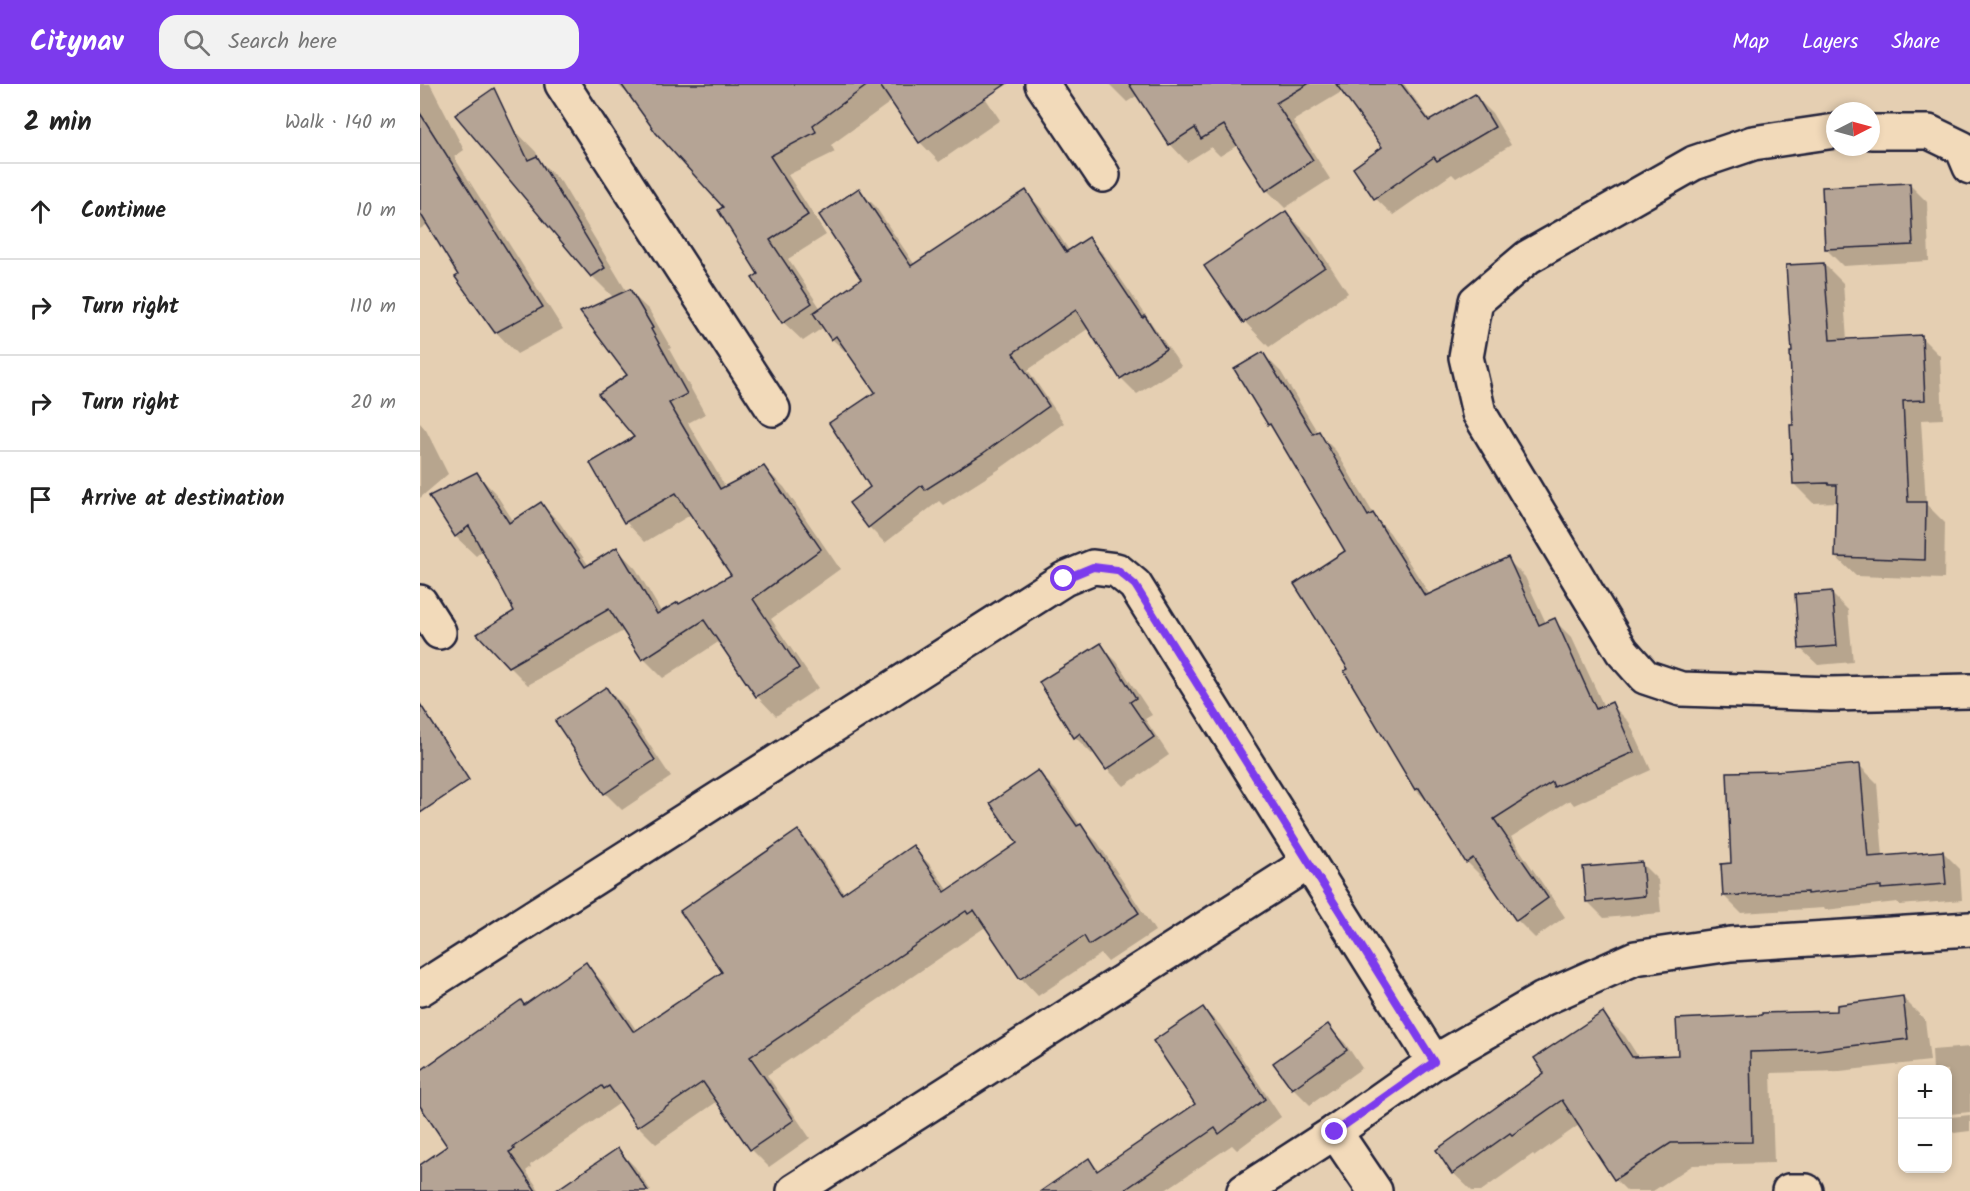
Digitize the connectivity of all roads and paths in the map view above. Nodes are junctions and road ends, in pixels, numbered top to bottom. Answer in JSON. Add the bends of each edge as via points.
{"nodes":[{"id":1,"x":562,"y":84,"type":"edge"},
{"id":2,"x":1042,"y":84,"type":"edge"},
{"id":3,"x":1826,"y":132,"type":"edge"},
{"id":4,"x":1880,"y":132,"type":"edge"},
{"id":5,"x":1970,"y":167,"type":"edge"},
{"id":6,"x":1103,"y":175,"type":"dead end"},
{"id":7,"x":773,"y":409,"type":"dead end"},
{"id":8,"x":420,"y":602,"type":"edge"},
{"id":9,"x":439,"y":632,"type":"dead end"},
{"id":10,"x":1970,"y":691,"type":"edge"},
{"id":11,"x":1308,"y":863,"type":"junction"},
{"id":12,"x":1970,"y":929,"type":"edge"},
{"id":13,"x":420,"y":989,"type":"edge"},
{"id":14,"x":1434,"y":1062,"type":"junction"},
{"id":15,"x":1335,"y":1132,"type":"junction"},
{"id":16,"x":794,"y":1191,"type":"edge"},
{"id":17,"x":1244,"y":1191,"type":"edge"},
{"id":18,"x":1375,"y":1191,"type":"edge"},
{"id":19,"x":1789,"y":1191,"type":"edge"},
{"id":20,"x":1806,"y":1191,"type":"edge"}],
"edges":[{"from":1,"to":7,"type":"street"},
{"from":2,"to":6,"type":"street"},
{"from":3,"to":10,"type":"street","via":[[1753,143],[1694,163],[1528,257],[1476,302],[1466,357],[1479,413],[1622,651],[1645,676],[1681,690],[1831,694]]},
{"from":4,"to":5,"type":"street","via":[[1929,132],[1962,148]]},
{"from":8,"to":9,"type":"street"},
{"from":11,"to":13,"type":"street","via":[[1135,585],[1117,570],[1093,567],[1064,579]]},
{"from":11,"to":14,"type":"street"},
{"from":11,"to":16,"type":"street"},
{"from":12,"to":14,"type":"street","via":[[1731,944],[1635,958],[1543,999]]},
{"from":14,"to":15,"type":"street"},
{"from":15,"to":17,"type":"street"},
{"from":15,"to":18,"type":"street"},
{"from":19,"to":20,"type":"street"}]}
